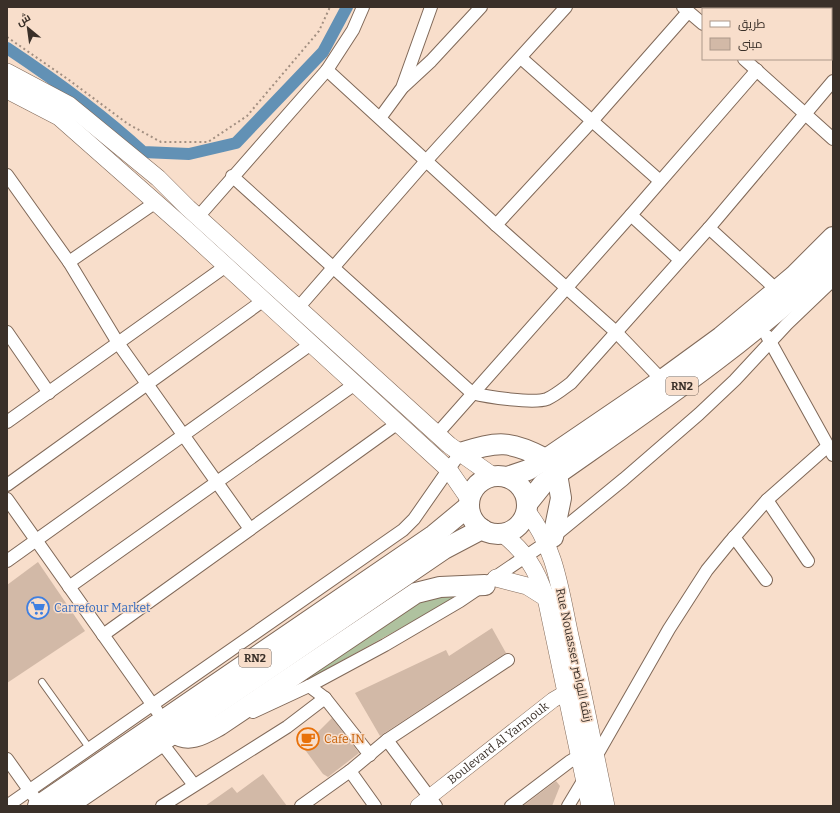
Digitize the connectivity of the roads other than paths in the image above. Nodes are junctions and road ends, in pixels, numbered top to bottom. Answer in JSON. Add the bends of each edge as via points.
{"nodes":[{"id":1,"x":363,"y":7,"type":"edge"},
{"id":2,"x":431,"y":7,"type":"edge"},
{"id":3,"x":481,"y":7,"type":"edge"},
{"id":4,"x":566,"y":7,"type":"edge"},
{"id":5,"x":686,"y":9,"type":"edge"},
{"id":6,"x":702,"y":23,"type":"edge"},
{"id":7,"x":521,"y":58,"type":"junction"},
{"id":8,"x":745,"y":60,"type":"edge"},
{"id":9,"x":327,"y":70,"type":"junction"},
{"id":10,"x":757,"y":70,"type":"junction"},
{"id":11,"x":7,"y":72,"type":"edge"},
{"id":12,"x":833,"y":81,"type":"edge"},
{"id":13,"x":402,"y":88,"type":"junction"},
{"id":14,"x":7,"y":90,"type":"edge"},
{"id":15,"x":806,"y":113,"type":"junction"},
{"id":16,"x":380,"y":118,"type":"junction"},
{"id":17,"x":592,"y":121,"type":"junction"},
{"id":18,"x":833,"y":139,"type":"edge"},
{"id":19,"x":426,"y":161,"type":"junction"},
{"id":20,"x":7,"y":175,"type":"edge"},
{"id":21,"x":232,"y":176,"type":"junction"},
{"id":22,"x":660,"y":181,"type":"junction"},
{"id":23,"x":156,"y":202,"type":"junction"},
{"id":24,"x":631,"y":216,"type":"junction"},
{"id":25,"x":198,"y":217,"type":"junction"},
{"id":26,"x":496,"y":226,"type":"junction"},
{"id":27,"x":708,"y":228,"type":"junction"},
{"id":28,"x":833,"y":237,"type":"edge"},
{"id":29,"x":680,"y":260,"type":"junction"},
{"id":30,"x":833,"y":261,"type":"edge"},
{"id":31,"x":68,"y":262,"type":"junction"},
{"id":32,"x":226,"y":266,"type":"junction"},
{"id":33,"x":333,"y":268,"type":"junction"},
{"id":34,"x":833,"y":280,"type":"edge"},
{"id":35,"x":566,"y":288,"type":"junction"},
{"id":36,"x":777,"y":290,"type":"junction"},
{"id":37,"x":264,"y":300,"type":"junction"},
{"id":38,"x":298,"y":308,"type":"junction"},
{"id":39,"x":760,"y":324,"type":"junction"},
{"id":40,"x":7,"y":332,"type":"edge"},
{"id":41,"x":616,"y":332,"type":"junction"},
{"id":42,"x":770,"y":342,"type":"junction"},
{"id":43,"x":118,"y":344,"type":"junction"},
{"id":44,"x":311,"y":344,"type":"junction"},
{"id":45,"x":662,"y":380,"type":"junction"},
{"id":46,"x":147,"y":384,"type":"junction"},
{"id":47,"x":355,"y":384,"type":"junction"},
{"id":48,"x":49,"y":393,"type":"junction"},
{"id":49,"x":472,"y":393,"type":"junction"},
{"id":50,"x":7,"y":422,"type":"edge"},
{"id":51,"x":398,"y":423,"type":"junction"},
{"id":52,"x":437,"y":434,"type":"junction"},
{"id":53,"x":183,"y":435,"type":"junction"},
{"id":54,"x":831,"y":450,"type":"edge"},
{"id":55,"x":460,"y":453,"type":"junction"},
{"id":56,"x":552,"y":466,"type":"junction"},
{"id":57,"x":449,"y":470,"type":"junction"},
{"id":58,"x":500,"y":477,"type":"junction"},
{"id":59,"x":217,"y":483,"type":"junction"},
{"id":60,"x":7,"y":486,"type":"edge"},
{"id":61,"x":7,"y":499,"type":"edge"},
{"id":62,"x":767,"y":500,"type":"junction"},
{"id":63,"x":469,"y":502,"type":"junction"},
{"id":64,"x":527,"y":507,"type":"junction"},
{"id":65,"x":250,"y":529,"type":"junction"},
{"id":66,"x":482,"y":529,"type":"junction"},
{"id":67,"x":502,"y":533,"type":"junction"},
{"id":68,"x":734,"y":537,"type":"junction"},
{"id":69,"x":36,"y":540,"type":"junction"},
{"id":70,"x":550,"y":540,"type":"junction"},
{"id":71,"x":527,"y":557,"type":"junction"},
{"id":72,"x":7,"y":561,"type":"edge"},
{"id":73,"x":808,"y":561,"type":"dead end"},
{"id":74,"x":766,"y":580,"type":"dead end"},
{"id":75,"x":490,"y":581,"type":"junction"},
{"id":76,"x":69,"y":588,"type":"junction"},
{"id":77,"x":546,"y":598,"type":"junction"},
{"id":78,"x":103,"y":634,"type":"junction"},
{"id":79,"x":508,"y":660,"type":"dead end"},
{"id":80,"x":42,"y":682,"type":"dead end"},
{"id":81,"x":582,"y":685,"type":"junction"},
{"id":82,"x":309,"y":686,"type":"junction"},
{"id":83,"x":566,"y":692,"type":"junction"},
{"id":84,"x":325,"y":698,"type":"junction"},
{"id":85,"x":163,"y":725,"type":"junction"},
{"id":86,"x":220,"y":725,"type":"junction"},
{"id":87,"x":387,"y":740,"type":"junction"},
{"id":88,"x":90,"y":749,"type":"junction"},
{"id":89,"x":370,"y":755,"type":"junction"},
{"id":90,"x":588,"y":757,"type":"junction"},
{"id":91,"x":7,"y":759,"type":"edge"},
{"id":92,"x":350,"y":771,"type":"junction"},
{"id":93,"x":584,"y":779,"type":"junction"},
{"id":94,"x":194,"y":785,"type":"junction"},
{"id":95,"x":36,"y":801,"type":"edge"},
{"id":96,"x":428,"y":803,"type":"edge"},
{"id":97,"x":514,"y":805,"type":"edge"},
{"id":98,"x":7,"y":806,"type":"edge"},
{"id":99,"x":67,"y":806,"type":"edge"},
{"id":100,"x":162,"y":806,"type":"edge"},
{"id":101,"x":301,"y":806,"type":"edge"},
{"id":102,"x":375,"y":806,"type":"edge"},
{"id":103,"x":568,"y":806,"type":"edge"},
{"id":104,"x":590,"y":806,"type":"edge"},
{"id":105,"x":606,"y":806,"type":"edge"}],
"edges":[{"from":1,"to":9,"type":"street","via":[[353,30]]},
{"from":2,"to":13,"type":"street"},
{"from":3,"to":13,"type":"street"},
{"from":4,"to":7,"type":"street"},
{"from":5,"to":6,"type":"street"},
{"from":5,"to":17,"type":"street"},
{"from":7,"to":17,"type":"street"},
{"from":7,"to":19,"type":"street"},
{"from":8,"to":10,"type":"street"},
{"from":9,"to":16,"type":"street"},
{"from":9,"to":21,"type":"street"},
{"from":10,"to":15,"type":"street"},
{"from":10,"to":22,"type":"street"},
{"from":11,"to":25,"type":"main road","via":[[69,105],[158,178]]},
{"from":12,"to":15,"type":"street"},
{"from":13,"to":16,"type":"street"},
{"from":14,"to":23,"type":"main road","via":[[59,117]]},
{"from":15,"to":18,"type":"street"},
{"from":15,"to":27,"type":"street"},
{"from":16,"to":19,"type":"street"},
{"from":17,"to":22,"type":"street"},
{"from":17,"to":26,"type":"street"},
{"from":19,"to":26,"type":"street"},
{"from":19,"to":33,"type":"street"},
{"from":20,"to":31,"type":"street"},
{"from":21,"to":25,"type":"street"},
{"from":21,"to":33,"type":"street"},
{"from":22,"to":24,"type":"street"},
{"from":23,"to":31,"type":"street"},
{"from":23,"to":32,"type":"main road"},
{"from":24,"to":29,"type":"street"},
{"from":24,"to":35,"type":"street"},
{"from":25,"to":38,"type":"main road"},
{"from":26,"to":35,"type":"street"},
{"from":27,"to":29,"type":"street"},
{"from":27,"to":36,"type":"street"},
{"from":28,"to":36,"type":"highway","number":"RN2"},
{"from":29,"to":41,"type":"street"},
{"from":30,"to":39,"type":"highway","number":"RN2"},
{"from":31,"to":43,"type":"street"},
{"from":32,"to":37,"type":"main road"},
{"from":32,"to":43,"type":"street"},
{"from":33,"to":38,"type":"street"},
{"from":33,"to":49,"type":"street"},
{"from":34,"to":42,"type":"street"},
{"from":35,"to":41,"type":"street"},
{"from":35,"to":49,"type":"street"},
{"from":36,"to":45,"type":"highway","number":"RN2","via":[[727,332]]},
{"from":37,"to":44,"type":"main road"},
{"from":37,"to":46,"type":"street"},
{"from":38,"to":52,"type":"main road"},
{"from":39,"to":42,"type":"street"},
{"from":39,"to":56,"type":"highway","number":"RN2","via":[[673,392]]},
{"from":40,"to":48,"type":"street"},
{"from":41,"to":45,"type":"street"},
{"from":41,"to":49,"type":"street","via":[[571,383],[547,399],[533,401]]},
{"from":42,"to":54,"type":"street"},
{"from":42,"to":70,"type":"street","via":[[699,414]]},
{"from":43,"to":46,"type":"street"},
{"from":43,"to":48,"type":"street"},
{"from":44,"to":47,"type":"main road"},
{"from":44,"to":53,"type":"street"},
{"from":45,"to":56,"type":"highway","number":"RN2"},
{"from":46,"to":53,"type":"street"},
{"from":46,"to":60,"type":"street"},
{"from":47,"to":51,"type":"main road"},
{"from":47,"to":59,"type":"street"},
{"from":48,"to":50,"type":"street"},
{"from":49,"to":52,"type":"street"},
{"from":51,"to":57,"type":"main road"},
{"from":51,"to":65,"type":"street"},
{"from":52,"to":55,"type":"main road"},
{"from":53,"to":59,"type":"street"},
{"from":53,"to":69,"type":"street"},
{"from":54,"to":62,"type":"street"},
{"from":55,"to":56,"type":"highway","via":[[490,444],[507,444],[524,448]]},
{"from":55,"to":57,"type":"street"},
{"from":55,"to":58,"type":"main road"},
{"from":56,"to":58,"type":"highway","number":"RN2"},
{"from":56,"to":64,"type":"highway","number":"RN2"},
{"from":56,"to":70,"type":"highway","via":[[560,502]]},
{"from":57,"to":63,"type":"main road"},
{"from":57,"to":85,"type":"street","via":[[404,530],[322,585]]},
{"from":58,"to":63,"type":"highway","number":"RN2","via":[[480,481]]},
{"from":58,"to":64,"type":"highway","via":[[514,480],[523,490]]},
{"from":59,"to":65,"type":"street"},
{"from":59,"to":76,"type":"street"},
{"from":61,"to":69,"type":"street"},
{"from":62,"to":68,"type":"street"},
{"from":62,"to":73,"type":"street"},
{"from":63,"to":66,"type":"highway","via":[[473,519]]},
{"from":63,"to":85,"type":"highway","number":"RN2","via":[[434,535]]},
{"from":64,"to":67,"type":"highway","number":"RN2","via":[[524,517],[515,528]]},
{"from":64,"to":70,"type":"main road","name":"Rue Nouasser زنقة النواصر"},
{"from":65,"to":78,"type":"street"},
{"from":66,"to":67,"type":"highway","via":[[495,534]]},
{"from":66,"to":85,"type":"highway","number":"RN2","via":[[444,549]]},
{"from":67,"to":71,"type":"main road"},
{"from":68,"to":74,"type":"street"},
{"from":68,"to":90,"type":"street","via":[[688,599]]},
{"from":69,"to":72,"type":"street"},
{"from":69,"to":76,"type":"street"},
{"from":70,"to":71,"type":"street"},
{"from":70,"to":81,"type":"main road","name":"Rue Nouasser زنقة النواصر"},
{"from":71,"to":75,"type":"street"},
{"from":71,"to":77,"type":"main road"},
{"from":75,"to":77,"type":"main road","via":[[527,586]]},
{"from":75,"to":82,"type":"street","via":[[385,645]]},
{"from":75,"to":86,"type":"highway","via":[[440,587],[416,593]]},
{"from":76,"to":78,"type":"street"},
{"from":77,"to":83,"type":"main road"},
{"from":78,"to":85,"type":"street"},
{"from":79,"to":87,"type":"street"},
{"from":80,"to":88,"type":"lane"},
{"from":81,"to":83,"type":"street","name":"Boulevard Al Yarmouk"},
{"from":81,"to":90,"type":"main road","name":"Rue Nouasser زنقة النواصر"},
{"from":82,"to":84,"type":"street"},
{"from":82,"to":86,"type":"street"},
{"from":83,"to":90,"type":"main road"},
{"from":83,"to":96,"type":"street","name":"Boulevard Al Yarmouk"},
{"from":84,"to":89,"type":"street"},
{"from":84,"to":94,"type":"street","via":[[287,727]]},
{"from":85,"to":86,"type":"highway","via":[[184,738],[191,738]]},
{"from":85,"to":88,"type":"street"},
{"from":85,"to":94,"type":"street"},
{"from":85,"to":95,"type":"highway","number":"RN2"},
{"from":85,"to":99,"type":"highway","number":"RN2"},
{"from":87,"to":89,"type":"street"},
{"from":87,"to":96,"type":"street"},
{"from":88,"to":95,"type":"street"},
{"from":89,"to":92,"type":"street"},
{"from":90,"to":93,"type":"main road"},
{"from":90,"to":97,"type":"street","via":[[564,765]]},
{"from":90,"to":105,"type":"main road","name":"Rue Nouasser زنقة النواصر"},
{"from":91,"to":95,"type":"street"},
{"from":92,"to":101,"type":"street"},
{"from":92,"to":102,"type":"street"},
{"from":93,"to":103,"type":"street"},
{"from":93,"to":104,"type":"main road"},
{"from":94,"to":100,"type":"street"},
{"from":95,"to":98,"type":"street"}]}
